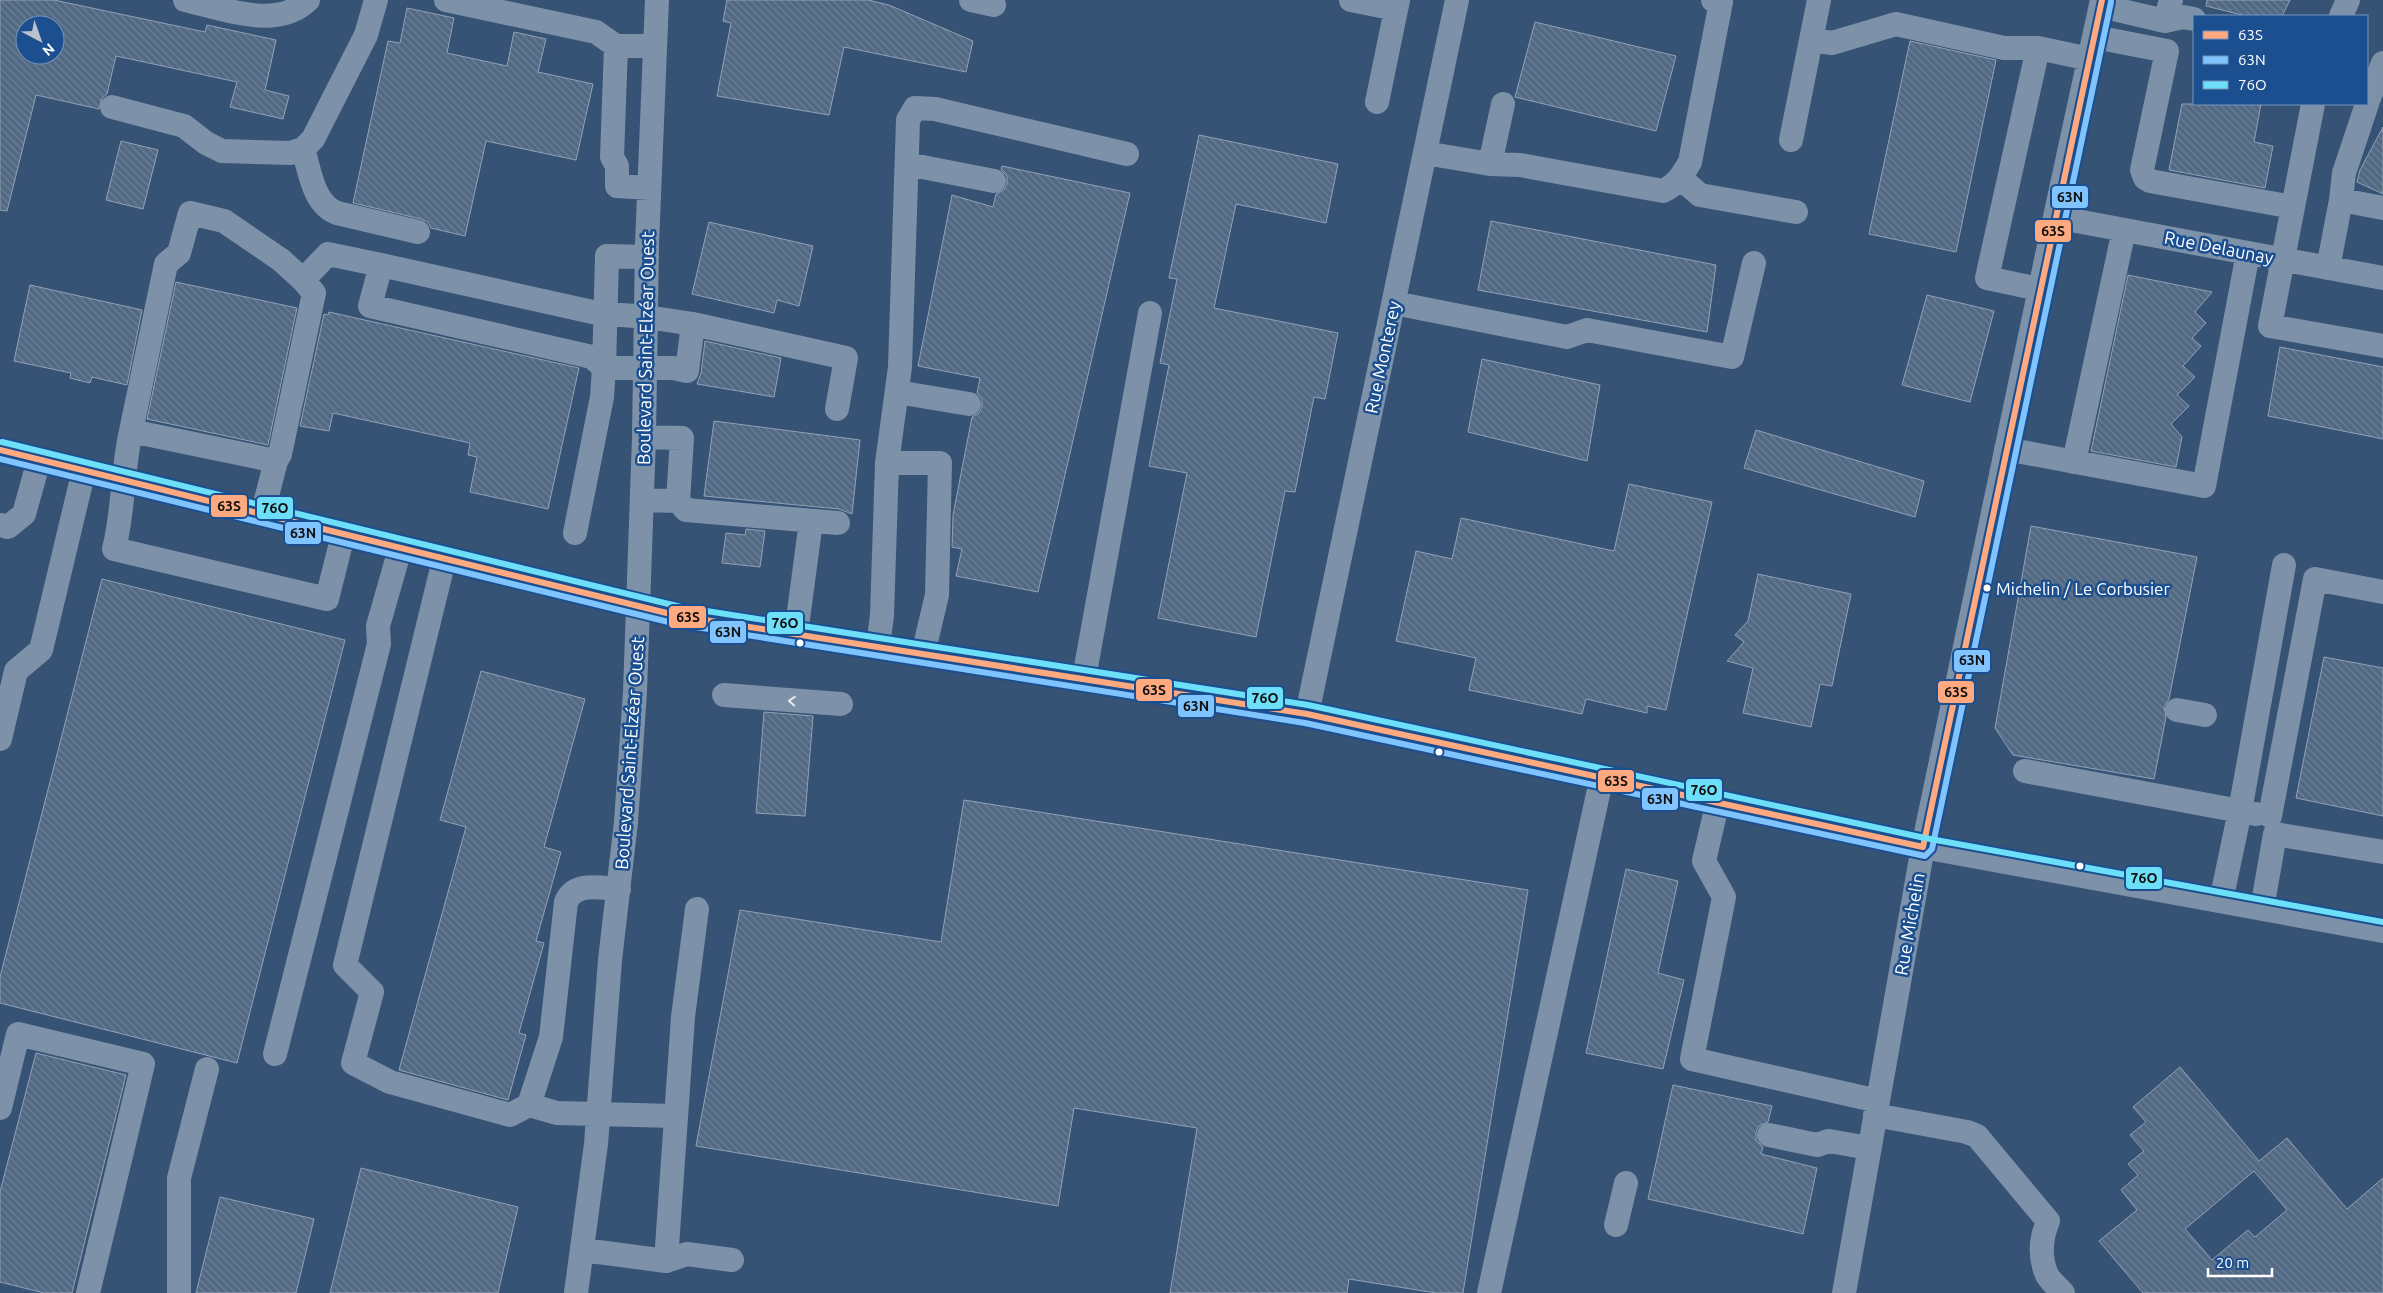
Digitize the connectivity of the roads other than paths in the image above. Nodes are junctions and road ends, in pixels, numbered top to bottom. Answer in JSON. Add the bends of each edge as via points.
{"nodes":[{"id":1,"x":185,"y":0,"type":"edge"},
{"id":2,"x":308,"y":0,"type":"edge"},
{"id":3,"x":376,"y":0,"type":"edge"},
{"id":4,"x":446,"y":0,"type":"edge"},
{"id":5,"x":657,"y":0,"type":"edge"},
{"id":6,"x":970,"y":0,"type":"edge"},
{"id":7,"x":1351,"y":0,"type":"edge"},
{"id":8,"x":1713,"y":0,"type":"edge"},
{"id":9,"x":1819,"y":0,"type":"edge"},
{"id":10,"x":2348,"y":0,"type":"edge"},
{"id":11,"x":1450,"y":1,"type":"edge"},
{"id":12,"x":2101,"y":3,"type":"edge"},
{"id":13,"x":994,"y":5,"type":"dead end"},
{"id":14,"x":1397,"y":5,"type":"edge"},
{"id":15,"x":2168,"y":10,"type":"edge"},
{"id":16,"x":2340,"y":15,"type":"edge"},
{"id":17,"x":2193,"y":20,"type":"edge"},
{"id":18,"x":1811,"y":40,"type":"junction"},
{"id":19,"x":616,"y":46,"type":"junction"},
{"id":20,"x":655,"y":46,"type":"junction"},
{"id":21,"x":2038,"y":48,"type":"junction"},
{"id":22,"x":2092,"y":48,"type":"junction"},
{"id":23,"x":2383,"y":63,"type":"edge"},
{"id":24,"x":2368,"y":101,"type":"edge"},
{"id":25,"x":1377,"y":102,"type":"dead end"},
{"id":26,"x":1503,"y":104,"type":"dead end"},
{"id":27,"x":2313,"y":105,"type":"edge"},
{"id":28,"x":2367,"y":105,"type":"edge"},
{"id":29,"x":112,"y":107,"type":"dead end"},
{"id":30,"x":1791,"y":140,"type":"dead end"},
{"id":31,"x":303,"y":149,"type":"junction"},
{"id":32,"x":1425,"y":153,"type":"junction"},
{"id":33,"x":1127,"y":154,"type":"dead end"},
{"id":34,"x":907,"y":164,"type":"junction"},
{"id":35,"x":1490,"y":164,"type":"junction"},
{"id":36,"x":1680,"y":178,"type":"junction"},
{"id":37,"x":994,"y":182,"type":"dead end"},
{"id":38,"x":649,"y":188,"type":"junction"},
{"id":39,"x":2341,"y":200,"type":"junction"},
{"id":40,"x":2293,"y":207,"type":"junction"},
{"id":41,"x":2383,"y":208,"type":"edge"},
{"id":42,"x":1796,"y":212,"type":"dead end"},
{"id":43,"x":2054,"y":217,"type":"junction"},
{"id":44,"x":2124,"y":230,"type":"junction"},
{"id":45,"x":418,"y":232,"type":"dead end"},
{"id":46,"x":2248,"y":253,"type":"junction"},
{"id":47,"x":647,"y":258,"type":"junction"},
{"id":48,"x":2283,"y":259,"type":"junction"},
{"id":49,"x":1754,"y":263,"type":"dead end"},
{"id":50,"x":380,"y":265,"type":"junction"},
{"id":51,"x":2328,"y":268,"type":"junction"},
{"id":52,"x":2383,"y":278,"type":"edge"},
{"id":53,"x":303,"y":280,"type":"junction"},
{"id":54,"x":2040,"y":289,"type":"junction"},
{"id":55,"x":1394,"y":303,"type":"junction"},
{"id":56,"x":1150,"y":313,"type":"dead end"},
{"id":57,"x":606,"y":314,"type":"junction"},
{"id":58,"x":647,"y":317,"type":"junction"},
{"id":59,"x":693,"y":324,"type":"junction"},
{"id":60,"x":2383,"y":346,"type":"edge"},
{"id":61,"x":604,"y":368,"type":"junction"},
{"id":62,"x":646,"y":368,"type":"junction"},
{"id":63,"x":897,"y":392,"type":"junction"},
{"id":64,"x":969,"y":404,"type":"dead end"},
{"id":65,"x":837,"y":409,"type":"dead end"},
{"id":66,"x":131,"y":430,"type":"junction"},
{"id":67,"x":644,"y":437,"type":"junction"},
{"id":68,"x":2006,"y":449,"type":"junction"},
{"id":69,"x":0,"y":450,"type":"edge"},
{"id":70,"x":39,"y":460,"type":"junction"},
{"id":71,"x":276,"y":461,"type":"junction"},
{"id":72,"x":2074,"y":462,"type":"junction"},
{"id":73,"x":887,"y":463,"type":"junction"},
{"id":74,"x":84,"y":470,"type":"junction"},
{"id":75,"x":123,"y":480,"type":"junction"},
{"id":76,"x":642,"y":500,"type":"junction"},
{"id":77,"x":678,"y":501,"type":"junction"},
{"id":78,"x":262,"y":515,"type":"junction"},
{"id":79,"x":811,"y":521,"type":"junction"},
{"id":80,"x":838,"y":523,"type":"dead end"},
{"id":81,"x":0,"y":525,"type":"edge"},
{"id":82,"x":575,"y":533,"type":"dead end"},
{"id":83,"x":343,"y":535,"type":"junction"},
{"id":84,"x":400,"y":549,"type":"junction"},
{"id":85,"x":444,"y":560,"type":"junction"},
{"id":86,"x":2284,"y":565,"type":"dead end"},
{"id":87,"x":2383,"y":592,"type":"edge"},
{"id":88,"x":639,"y":606,"type":"junction"},
{"id":89,"x":2277,"y":606,"type":"junction"},
{"id":90,"x":2308,"y":612,"type":"junction"},
{"id":91,"x":796,"y":634,"type":"junction"},
{"id":92,"x":878,"y":647,"type":"junction"},
{"id":93,"x":923,"y":654,"type":"junction"},
{"id":94,"x":2268,"y":662,"type":"junction"},
{"id":95,"x":2298,"y":667,"type":"junction"},
{"id":96,"x":1084,"y":678,"type":"junction"},
{"id":97,"x":724,"y":696,"type":"dead end"},
{"id":98,"x":841,"y":704,"type":"dead end"},
{"id":99,"x":2177,"y":710,"type":"dead end"},
{"id":100,"x":1307,"y":714,"type":"junction"},
{"id":101,"x":2205,"y":715,"type":"dead end"},
{"id":102,"x":2257,"y":724,"type":"junction"},
{"id":103,"x":2286,"y":728,"type":"junction"},
{"id":104,"x":0,"y":739,"type":"edge"},
{"id":105,"x":2025,"y":771,"type":"dead end"},
{"id":106,"x":1602,"y":776,"type":"junction"},
{"id":107,"x":1718,"y":801,"type":"junction"},
{"id":108,"x":2240,"y":811,"type":"junction"},
{"id":109,"x":2273,"y":825,"type":"junction"},
{"id":110,"x":1924,"y":847,"type":"junction"},
{"id":111,"x":2383,"y":852,"type":"edge"},
{"id":112,"x":618,"y":889,"type":"junction"},
{"id":113,"x":2221,"y":901,"type":"junction"},
{"id":114,"x":696,"y":909,"type":"dead end"},
{"id":115,"x":2262,"y":909,"type":"junction"},
{"id":116,"x":2383,"y":931,"type":"edge"},
{"id":117,"x":274,"y":1054,"type":"dead end"},
{"id":118,"x":207,"y":1069,"type":"dead end"},
{"id":119,"x":530,"y":1105,"type":"junction"},
{"id":120,"x":0,"y":1108,"type":"edge"},
{"id":121,"x":1877,"y":1108,"type":"junction"},
{"id":122,"x":598,"y":1114,"type":"junction"},
{"id":123,"x":675,"y":1116,"type":"junction"},
{"id":124,"x":1771,"y":1129,"type":"dead end"},
{"id":125,"x":1870,"y":1148,"type":"junction"},
{"id":126,"x":1626,"y":1183,"type":"dead end"},
{"id":127,"x":1616,"y":1225,"type":"dead end"},
{"id":128,"x":583,"y":1250,"type":"junction"},
{"id":129,"x":732,"y":1260,"type":"dead end"},
{"id":130,"x":666,"y":1261,"type":"junction"},
{"id":131,"x":88,"y":1293,"type":"edge"},
{"id":132,"x":179,"y":1293,"type":"edge"},
{"id":133,"x":576,"y":1293,"type":"edge"},
{"id":134,"x":1488,"y":1293,"type":"edge"},
{"id":135,"x":1844,"y":1293,"type":"edge"},
{"id":136,"x":2063,"y":1293,"type":"edge"}],
"edges":[{"from":1,"to":2,"type":"street","via":[[270,16],[294,11]]},
{"from":3,"to":31,"type":"street","via":[[366,35],[313,140]]},
{"from":4,"to":19,"type":"street","via":[[596,32]]},
{"from":5,"to":20,"type":"street","name":"Boulevard Saint-Elzéar Ouest"},
{"from":6,"to":13,"type":"street"},
{"from":7,"to":14,"type":"street"},
{"from":8,"to":36,"type":"street","via":[[1721,2],[1690,162]]},
{"from":9,"to":18,"type":"street"},
{"from":10,"to":16,"type":"street"},
{"from":11,"to":32,"type":"street","name":"Rue Monterey"},
{"from":12,"to":15,"type":"street"},
{"from":12,"to":22,"type":"street","name":"Rue Michelin"},
{"from":14,"to":25,"type":"street"},
{"from":15,"to":17,"type":"street"},
{"from":18,"to":21,"type":"street","via":[[1832,43],[1896,24],[2004,48]]},
{"from":18,"to":30,"type":"street"},
{"from":19,"to":20,"type":"street"},
{"from":19,"to":38,"type":"street","via":[[612,157],[617,166],[617,186]]},
{"from":20,"to":38,"type":"street","name":"Boulevard Saint-Elzéar Ouest"},
{"from":21,"to":22,"type":"street"},
{"from":21,"to":54,"type":"street","via":[[1986,278]]},
{"from":22,"to":40,"type":"street","via":[[2167,51],[2142,170],[2145,178]]},
{"from":22,"to":43,"type":"street","name":"Rue Michelin"},
{"from":23,"to":24,"type":"street"},
{"from":26,"to":35,"type":"street"},
{"from":27,"to":40,"type":"street"},
{"from":28,"to":39,"type":"street","via":[[2344,173]]},
{"from":29,"to":31,"type":"street","via":[[184,126],[222,151],[290,153]]},
{"from":31,"to":45,"type":"street","via":[[316,193],[327,208],[336,213]]},
{"from":32,"to":35,"type":"street"},
{"from":32,"to":55,"type":"street","name":"Rue Monterey"},
{"from":33,"to":34,"type":"street","via":[[924,107],[915,108],[908,120]]},
{"from":34,"to":37,"type":"street"},
{"from":34,"to":63,"type":"street"},
{"from":35,"to":36,"type":"street","via":[[1520,165],[1663,190]]},
{"from":36,"to":42,"type":"street","via":[[1700,195]]},
{"from":38,"to":47,"type":"street","name":"Boulevard Saint-Elzéar Ouest"},
{"from":39,"to":41,"type":"street"},
{"from":39,"to":51,"type":"street"},
{"from":40,"to":48,"type":"street"},
{"from":43,"to":44,"type":"street","name":"Rue Delaunay"},
{"from":43,"to":54,"type":"street","name":"Rue Michelin"},
{"from":44,"to":46,"type":"street","name":"Rue Delaunay"},
{"from":44,"to":72,"type":"street"},
{"from":46,"to":48,"type":"street","name":"Rue Delaunay"},
{"from":46,"to":72,"type":"street","via":[[2204,486]]},
{"from":47,"to":57,"type":"street","via":[[607,256]]},
{"from":47,"to":58,"type":"street","name":"Boulevard Saint-Elzéar Ouest"},
{"from":48,"to":51,"type":"street","name":"Rue Delaunay"},
{"from":48,"to":60,"type":"street","via":[[2270,326]]},
{"from":49,"to":55,"type":"street","via":[[1732,356],[1587,330],[1567,337]]},
{"from":50,"to":53,"type":"street","via":[[328,254]]},
{"from":50,"to":57,"type":"street"},
{"from":50,"to":61,"type":"street","via":[[370,306],[592,356]]},
{"from":51,"to":52,"type":"street","name":"Rue Delaunay"},
{"from":53,"to":66,"type":"street","via":[[281,260],[224,221],[190,213],[179,253],[166,264]]},
{"from":53,"to":71,"type":"street","via":[[314,293]]},
{"from":54,"to":68,"type":"street","name":"Rue Michelin"},
{"from":55,"to":100,"type":"street","name":"Rue Monterey"},
{"from":56,"to":96,"type":"street"},
{"from":57,"to":58,"type":"street"},
{"from":57,"to":61,"type":"street"},
{"from":58,"to":59,"type":"street"},
{"from":58,"to":62,"type":"street","name":"Boulevard Saint-Elzéar Ouest"},
{"from":59,"to":62,"type":"street","via":[[687,371]]},
{"from":59,"to":65,"type":"street","via":[[846,358]]},
{"from":61,"to":62,"type":"street"},
{"from":61,"to":82,"type":"street","via":[[602,397]]},
{"from":62,"to":67,"type":"street","name":"Boulevard Saint-Elzéar Ouest"},
{"from":63,"to":64,"type":"street"},
{"from":63,"to":73,"type":"street"},
{"from":66,"to":71,"type":"street"},
{"from":66,"to":75,"type":"street"},
{"from":67,"to":76,"type":"street","name":"Boulevard Saint-Elzéar Ouest"},
{"from":67,"to":77,"type":"street","via":[[682,438]]},
{"from":68,"to":72,"type":"street"},
{"from":68,"to":110,"type":"street","name":"Rue Michelin"},
{"from":69,"to":70,"type":"street"},
{"from":70,"to":74,"type":"street"},
{"from":70,"to":81,"type":"street","via":[[24,514],[8,527]]},
{"from":71,"to":78,"type":"street"},
{"from":73,"to":92,"type":"street"},
{"from":73,"to":93,"type":"street","via":[[940,463],[937,596]]},
{"from":74,"to":75,"type":"street"},
{"from":74,"to":104,"type":"street","via":[[41,650],[16,671]]},
{"from":75,"to":78,"type":"street"},
{"from":75,"to":83,"type":"street","via":[[121,523],[114,549],[327,599]]},
{"from":76,"to":77,"type":"street"},
{"from":76,"to":88,"type":"street","name":"Boulevard Saint-Elzéar Ouest"},
{"from":77,"to":79,"type":"street","via":[[686,510]]},
{"from":78,"to":83,"type":"street"},
{"from":79,"to":80,"type":"street"},
{"from":79,"to":91,"type":"street"},
{"from":83,"to":84,"type":"street"},
{"from":84,"to":85,"type":"street"},
{"from":84,"to":117,"type":"street","via":[[378,626],[379,644]]},
{"from":85,"to":88,"type":"street"},
{"from":85,"to":119,"type":"street","via":[[345,965],[372,992],[353,1063],[390,1082],[510,1115]]},
{"from":86,"to":89,"type":"street"},
{"from":87,"to":90,"type":"street","via":[[2315,579]]},
{"from":88,"to":91,"type":"street","via":[[679,616]]},
{"from":88,"to":112,"type":"street","name":"Boulevard Saint-Elzéar Ouest","via":[[626,822]]},
{"from":89,"to":90,"type":"street"},
{"from":89,"to":94,"type":"street"},
{"from":90,"to":95,"type":"street"},
{"from":91,"to":92,"type":"street"},
{"from":92,"to":93,"type":"street"},
{"from":93,"to":96,"type":"street"},
{"from":94,"to":95,"type":"street"},
{"from":94,"to":102,"type":"street"},
{"from":95,"to":103,"type":"street"},
{"from":96,"to":100,"type":"street"},
{"from":98,"to":97,"type":"street","one_way":true},
{"from":99,"to":101,"type":"street"},
{"from":100,"to":106,"type":"street"},
{"from":102,"to":103,"type":"street"},
{"from":102,"to":108,"type":"street"},
{"from":103,"to":109,"type":"street"},
{"from":105,"to":108,"type":"street"},
{"from":106,"to":107,"type":"street"},
{"from":106,"to":134,"type":"street"},
{"from":107,"to":110,"type":"street"},
{"from":107,"to":121,"type":"street","via":[[1704,861],[1724,897],[1692,1059]]},
{"from":108,"to":109,"type":"street"},
{"from":108,"to":113,"type":"street"},
{"from":109,"to":111,"type":"street"},
{"from":109,"to":115,"type":"street"},
{"from":110,"to":113,"type":"street"},
{"from":110,"to":121,"type":"street","name":"Rue Michelin"},
{"from":112,"to":119,"type":"street","via":[[583,887],[570,894],[566,902],[551,1038]]},
{"from":112,"to":122,"type":"street","name":"Boulevard Saint-Elzéar Ouest"},
{"from":113,"to":115,"type":"street"},
{"from":114,"to":123,"type":"street"},
{"from":115,"to":116,"type":"street"},
{"from":118,"to":132,"type":"street","via":[[179,1178]]},
{"from":119,"to":122,"type":"street","via":[[557,1113]]},
{"from":120,"to":131,"type":"street","via":[[18,1034],[143,1064]]},
{"from":121,"to":125,"type":"street","name":"Rue Michelin"},
{"from":121,"to":136,"type":"street","via":[[1977,1136],[2048,1221],[2041,1248],[2047,1275]]},
{"from":122,"to":123,"type":"street"},
{"from":122,"to":128,"type":"street","name":"Boulevard Saint-Elzéar Ouest"},
{"from":123,"to":130,"type":"street"},
{"from":124,"to":125,"type":"street","via":[[1817,1145],[1829,1141]]},
{"from":125,"to":135,"type":"street","name":"Rue Michelin"},
{"from":126,"to":127,"type":"street"},
{"from":128,"to":130,"type":"street"},
{"from":128,"to":133,"type":"street","name":"Boulevard Saint-Elzéar Ouest"},
{"from":129,"to":130,"type":"street","via":[[687,1254]]}]}
